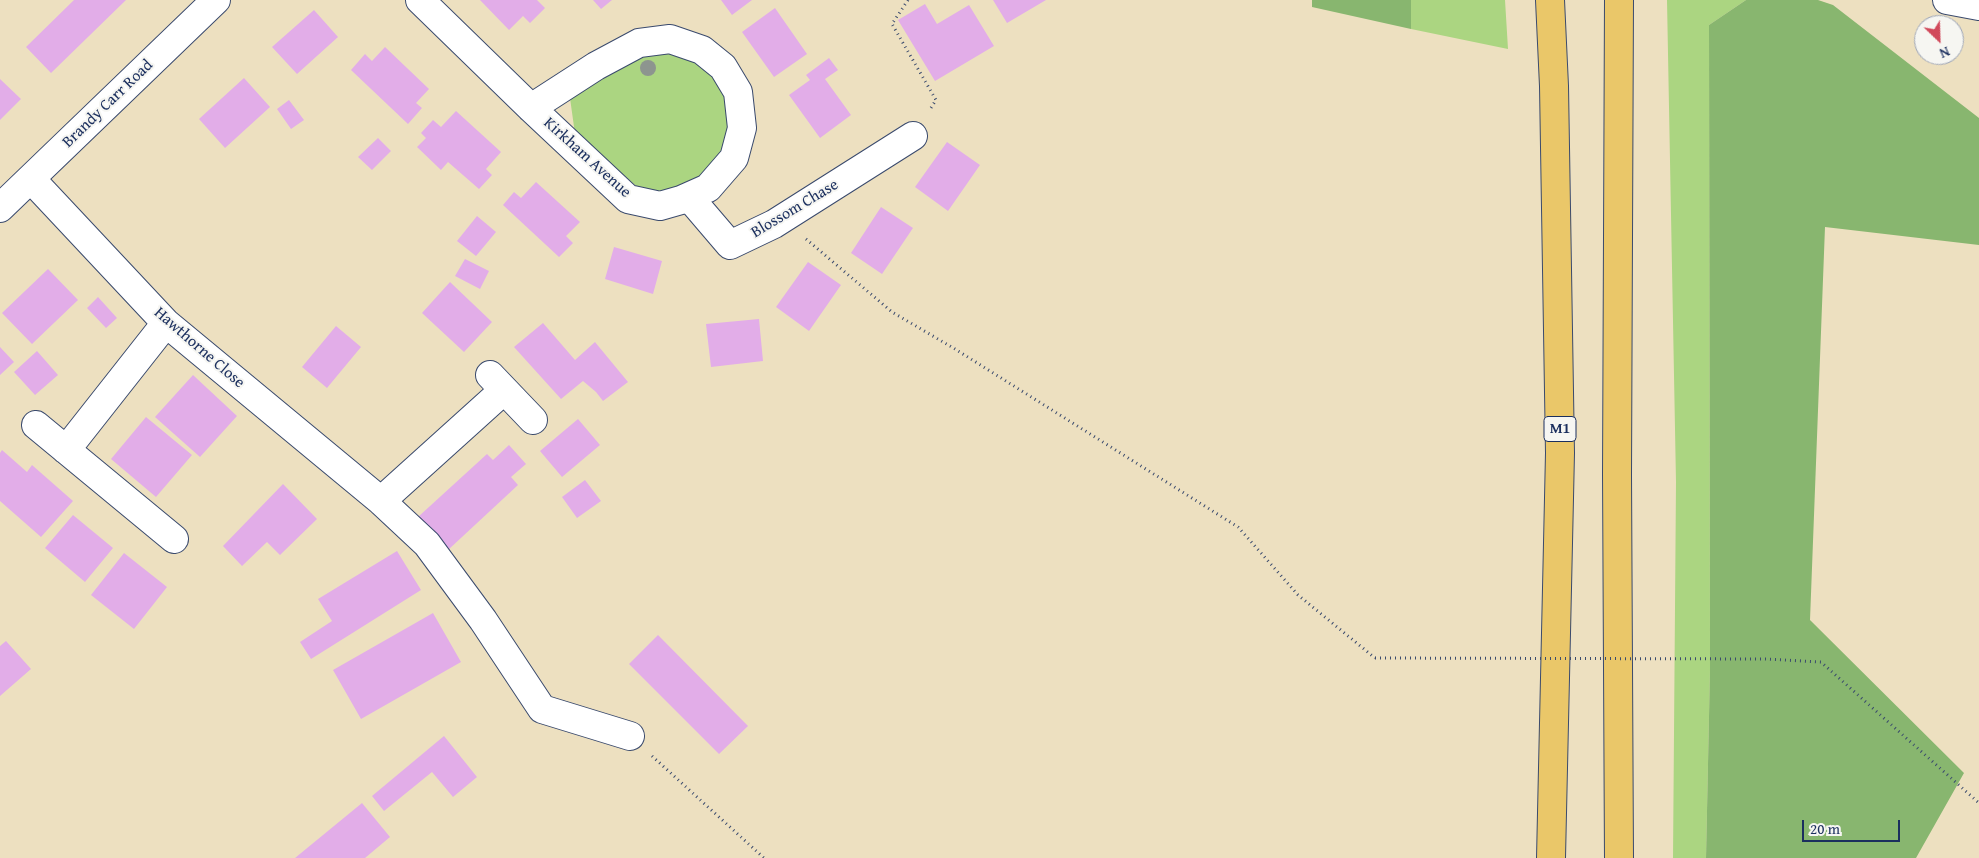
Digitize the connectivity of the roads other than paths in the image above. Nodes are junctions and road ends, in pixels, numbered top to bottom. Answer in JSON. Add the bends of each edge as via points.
{"nodes":[{"id":1,"x":216,"y":0,"type":"edge"},
{"id":2,"x":420,"y":0,"type":"edge"},
{"id":3,"x":1550,"y":0,"type":"edge"},
{"id":4,"x":1619,"y":0,"type":"edge"},
{"id":5,"x":1946,"y":0,"type":"edge"},
{"id":6,"x":1979,"y":6,"type":"edge"},
{"id":7,"x":531,"y":108,"type":"junction"},
{"id":8,"x":913,"y":136,"type":"road end"},
{"id":9,"x":31,"y":179,"type":"junction"},
{"id":10,"x":689,"y":197,"type":"junction"},
{"id":11,"x":0,"y":208,"type":"edge"},
{"id":12,"x":166,"y":323,"type":"junction"},
{"id":13,"x":532,"y":420,"type":"dead end"},
{"id":14,"x":36,"y":425,"type":"dead end"},
{"id":15,"x":66,"y":450,"type":"junction"},
{"id":16,"x":381,"y":501,"type":"junction"},
{"id":17,"x":174,"y":540,"type":"dead end"},
{"id":18,"x":630,"y":736,"type":"road end"},
{"id":19,"x":1551,"y":858,"type":"edge"},
{"id":20,"x":1619,"y":858,"type":"edge"}],
"edges":[{"from":1,"to":9,"type":"street","name":"Brandy Carr Road"},
{"from":2,"to":7,"type":"street","name":"Kirkham Avenue"},
{"from":3,"to":19,"type":"highway","number":"M1","via":[[1560,453]]},
{"from":4,"to":20,"type":"highway"},
{"from":5,"to":6,"type":"street"},
{"from":7,"to":10,"type":"street","name":"Kirkham Avenue","via":[[628,199],[660,206]]},
{"from":7,"to":10,"type":"street","name":"Kirkham Avenue","via":[[639,43],[670,39],[702,50],[723,67],[738,92],[742,128],[734,158],[708,188]]},
{"from":8,"to":10,"type":"street","name":"Blossom Chase","via":[[774,224],[730,246]]},
{"from":9,"to":11,"type":"street","name":"Brandy Carr Road"},
{"from":9,"to":12,"type":"street","name":"Hawthorne Close"},
{"from":12,"to":15,"type":"street"},
{"from":12,"to":16,"type":"street","name":"Hawthorne Close"},
{"from":13,"to":16,"type":"street","via":[[497,383]]},
{"from":14,"to":15,"type":"street"},
{"from":15,"to":17,"type":"street"},
{"from":16,"to":18,"type":"street","name":"Hawthorne Close","via":[[427,544],[542,709]]}]}
